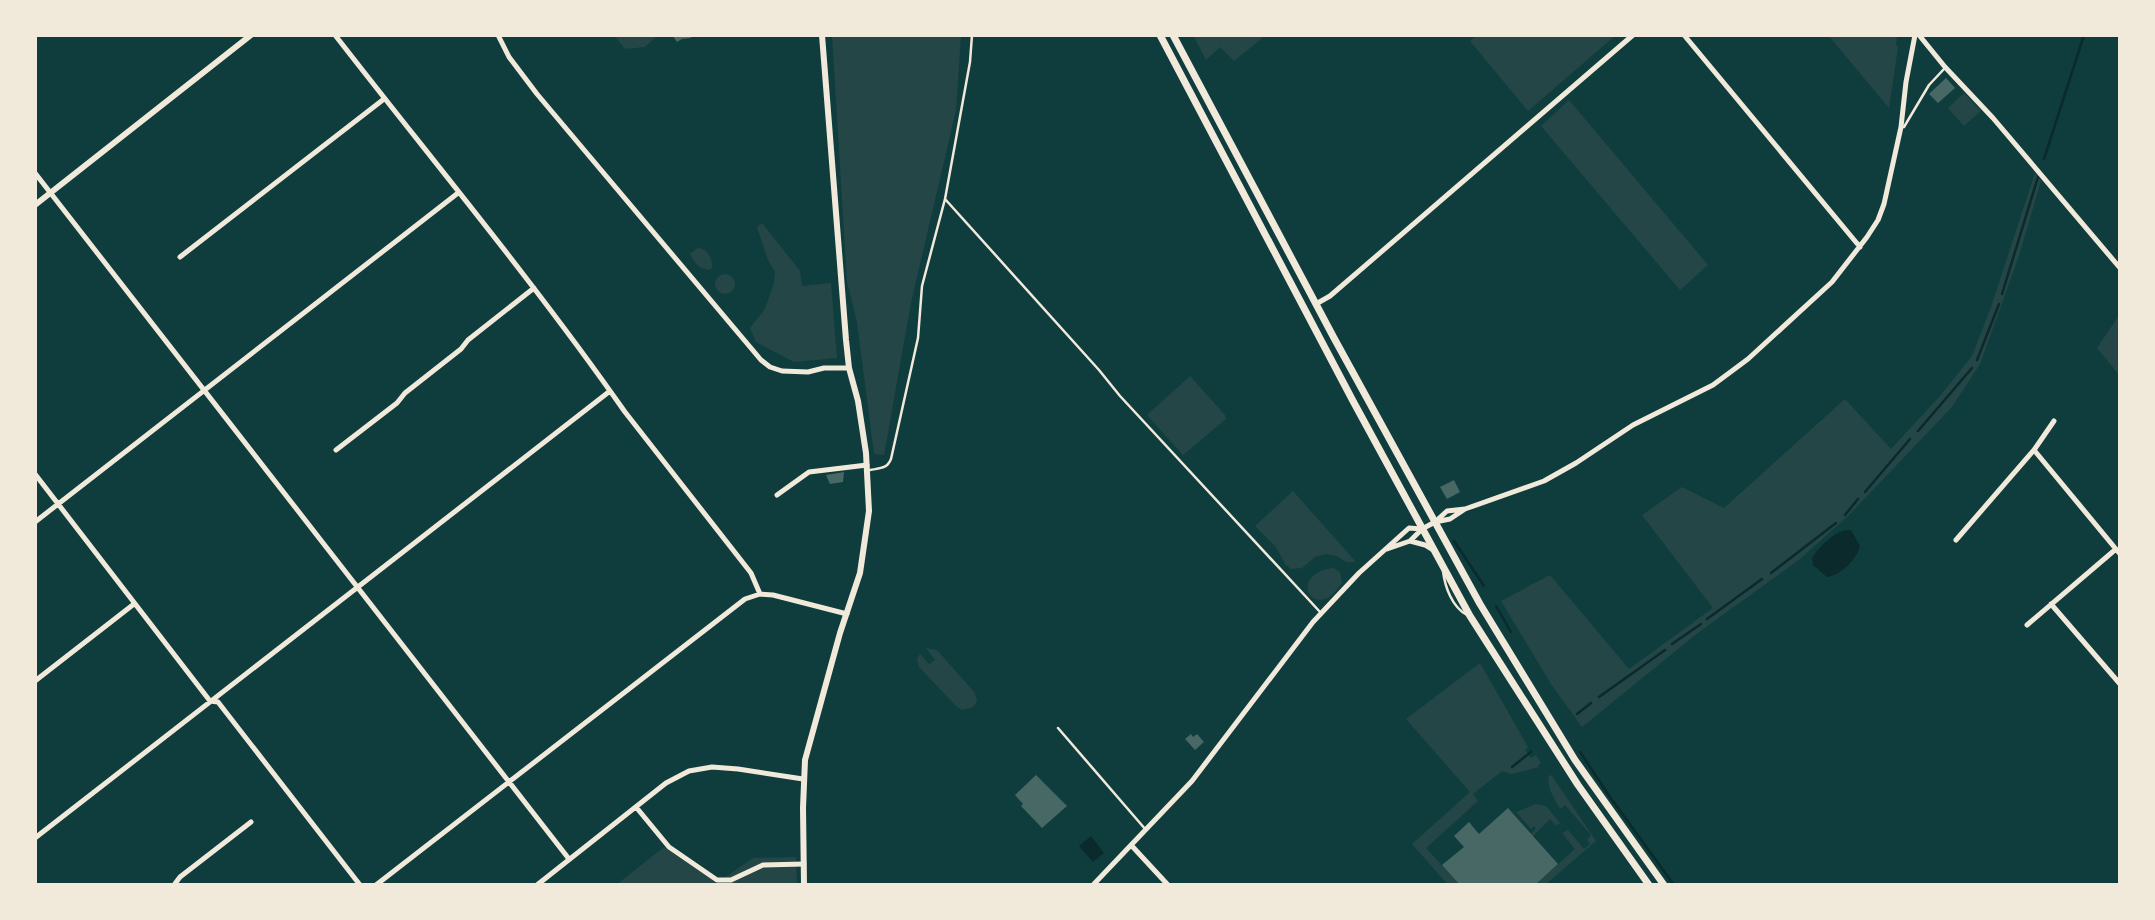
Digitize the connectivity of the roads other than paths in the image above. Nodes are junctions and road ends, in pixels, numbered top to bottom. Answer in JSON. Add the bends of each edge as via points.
{"nodes":[{"id":1,"x":251,"y":35,"type":"edge"},
{"id":2,"x":335,"y":35,"type":"edge"},
{"id":3,"x":498,"y":35,"type":"edge"},
{"id":4,"x":822,"y":35,"type":"edge"},
{"id":5,"x":972,"y":35,"type":"edge"},
{"id":6,"x":1160,"y":35,"type":"edge"},
{"id":7,"x":1173,"y":35,"type":"edge"},
{"id":8,"x":1633,"y":35,"type":"edge"},
{"id":9,"x":1684,"y":35,"type":"edge"},
{"id":10,"x":1917,"y":35,"type":"edge"},
{"id":11,"x":1945,"y":67,"type":"junction"},
{"id":12,"x":384,"y":99,"type":"junction"},
{"id":13,"x":1901,"y":127,"type":"junction"},
{"id":14,"x":35,"y":173,"type":"edge"},
{"id":15,"x":458,"y":192,"type":"junction"},
{"id":16,"x":51,"y":193,"type":"junction"},
{"id":17,"x":945,"y":199,"type":"junction"},
{"id":18,"x":35,"y":205,"type":"edge"},
{"id":19,"x":1860,"y":247,"type":"junction"},
{"id":20,"x":180,"y":257,"type":"dead end"},
{"id":21,"x":2120,"y":268,"type":"edge"},
{"id":22,"x":534,"y":288,"type":"junction"},
{"id":23,"x":1316,"y":304,"type":"junction"},
{"id":24,"x":849,"y":368,"type":"junction"},
{"id":25,"x":205,"y":390,"type":"junction"},
{"id":26,"x":610,"y":391,"type":"junction"},
{"id":27,"x":2054,"y":421,"type":"dead end"},
{"id":28,"x":336,"y":450,"type":"dead end"},
{"id":29,"x":2034,"y":450,"type":"junction"},
{"id":30,"x":867,"y":468,"type":"junction"},
{"id":31,"x":35,"y":474,"type":"edge"},
{"id":32,"x":777,"y":495,"type":"dead end"},
{"id":33,"x":58,"y":504,"type":"junction"},
{"id":34,"x":35,"y":522,"type":"edge"},
{"id":35,"x":1435,"y":522,"type":"junction"},
{"id":36,"x":1422,"y":529,"type":"junction"},
{"id":37,"x":1956,"y":540,"type":"dead end"},
{"id":38,"x":1410,"y":541,"type":"junction"},
{"id":39,"x":1385,"y":550,"type":"junction"},
{"id":40,"x":1433,"y":550,"type":"junction"},
{"id":41,"x":2118,"y":551,"type":"edge"},
{"id":42,"x":357,"y":587,"type":"junction"},
{"id":43,"x":760,"y":594,"type":"junction"},
{"id":44,"x":134,"y":604,"type":"junction"},
{"id":45,"x":2052,"y":604,"type":"junction"},
{"id":46,"x":1321,"y":613,"type":"junction"},
{"id":47,"x":847,"y":614,"type":"junction"},
{"id":48,"x":2027,"y":625,"type":"dead end"},
{"id":49,"x":35,"y":681,"type":"edge"},
{"id":50,"x":2120,"y":684,"type":"edge"},
{"id":51,"x":210,"y":701,"type":"junction"},
{"id":52,"x":1058,"y":728,"type":"dead end"},
{"id":53,"x":803,"y":779,"type":"junction"},
{"id":54,"x":509,"y":782,"type":"junction"},
{"id":55,"x":636,"y":807,"type":"junction"},
{"id":56,"x":251,"y":822,"type":"dead end"},
{"id":57,"x":1146,"y":830,"type":"junction"},
{"id":58,"x":35,"y":838,"type":"edge"},
{"id":59,"x":1131,"y":845,"type":"junction"},
{"id":60,"x":569,"y":859,"type":"junction"},
{"id":61,"x":804,"y":864,"type":"junction"},
{"id":62,"x":174,"y":885,"type":"edge"},
{"id":63,"x":360,"y":885,"type":"edge"},
{"id":64,"x":376,"y":885,"type":"edge"},
{"id":65,"x":537,"y":885,"type":"edge"},
{"id":66,"x":804,"y":885,"type":"edge"},
{"id":67,"x":1094,"y":885,"type":"edge"},
{"id":68,"x":1168,"y":885,"type":"edge"},
{"id":69,"x":1649,"y":885,"type":"edge"},
{"id":70,"x":1664,"y":885,"type":"edge"}],
"edges":[{"from":1,"to":16,"type":"street"},
{"from":2,"to":12,"type":"street"},
{"from":3,"to":24,"type":"street","via":[[537,94],[761,360],[782,371]]},
{"from":4,"to":24,"type":"street"},
{"from":5,"to":17,"type":"lane"},
{"from":6,"to":36,"type":"main road"},
{"from":7,"to":23,"type":"main road"},
{"from":8,"to":23,"type":"street"},
{"from":9,"to":19,"type":"street"},
{"from":10,"to":11,"type":"street"},
{"from":10,"to":13,"type":"street"},
{"from":11,"to":13,"type":"lane"},
{"from":11,"to":21,"type":"street"},
{"from":12,"to":15,"type":"street"},
{"from":12,"to":20,"type":"street"},
{"from":13,"to":19,"type":"street","via":[[1884,204]]},
{"from":14,"to":16,"type":"street"},
{"from":15,"to":22,"type":"street"},
{"from":15,"to":25,"type":"street"},
{"from":16,"to":18,"type":"street"},
{"from":16,"to":25,"type":"street"},
{"from":17,"to":30,"type":"lane","via":[[922,286],[918,338],[891,459],[883,468]]},
{"from":17,"to":46,"type":"lane","via":[[1119,396]]},
{"from":19,"to":35,"type":"street","via":[[1816,298],[1720,381],[1633,425],[1544,481],[1447,511]]},
{"from":22,"to":26,"type":"street"},
{"from":22,"to":28,"type":"street"},
{"from":23,"to":35,"type":"main road"},
{"from":24,"to":30,"type":"street"},
{"from":25,"to":33,"type":"street"},
{"from":25,"to":42,"type":"street"},
{"from":26,"to":42,"type":"street"},
{"from":26,"to":43,"type":"street","via":[[751,573]]},
{"from":27,"to":29,"type":"street"},
{"from":29,"to":37,"type":"street"},
{"from":29,"to":41,"type":"street"},
{"from":30,"to":32,"type":"street","via":[[809,472]]},
{"from":30,"to":47,"type":"street","via":[[869,511],[863,558]]},
{"from":31,"to":33,"type":"street"},
{"from":33,"to":34,"type":"street"},
{"from":33,"to":44,"type":"street"},
{"from":35,"to":36,"type":"street"},
{"from":35,"to":70,"type":"main road","via":[[1575,760]]},
{"from":36,"to":38,"type":"street"},
{"from":36,"to":39,"type":"street","via":[[1409,527]]},
{"from":36,"to":40,"type":"main road"},
{"from":38,"to":39,"type":"street"},
{"from":38,"to":40,"type":"street"},
{"from":39,"to":46,"type":"street"},
{"from":40,"to":69,"type":"main road","via":[[1571,775]]},
{"from":41,"to":45,"type":"street"},
{"from":42,"to":51,"type":"street"},
{"from":42,"to":54,"type":"street"},
{"from":43,"to":47,"type":"street"},
{"from":43,"to":54,"type":"street","via":[[745,598]]},
{"from":44,"to":49,"type":"street"},
{"from":44,"to":51,"type":"street"},
{"from":45,"to":48,"type":"street"},
{"from":45,"to":50,"type":"street"},
{"from":46,"to":57,"type":"street","via":[[1192,781]]},
{"from":47,"to":53,"type":"street"},
{"from":51,"to":58,"type":"street"},
{"from":51,"to":63,"type":"street","via":[[218,702]]},
{"from":52,"to":57,"type":"lane"},
{"from":53,"to":55,"type":"street","via":[[724,767],[689,771]]},
{"from":53,"to":61,"type":"street"},
{"from":54,"to":60,"type":"street"},
{"from":54,"to":64,"type":"street"},
{"from":55,"to":60,"type":"street"},
{"from":55,"to":61,"type":"street","via":[[669,847],[717,880],[731,880],[763,865]]},
{"from":56,"to":62,"type":"street"},
{"from":57,"to":59,"type":"street"},
{"from":59,"to":67,"type":"street"},
{"from":59,"to":68,"type":"street"},
{"from":60,"to":65,"type":"street"},
{"from":61,"to":66,"type":"street"}]}
